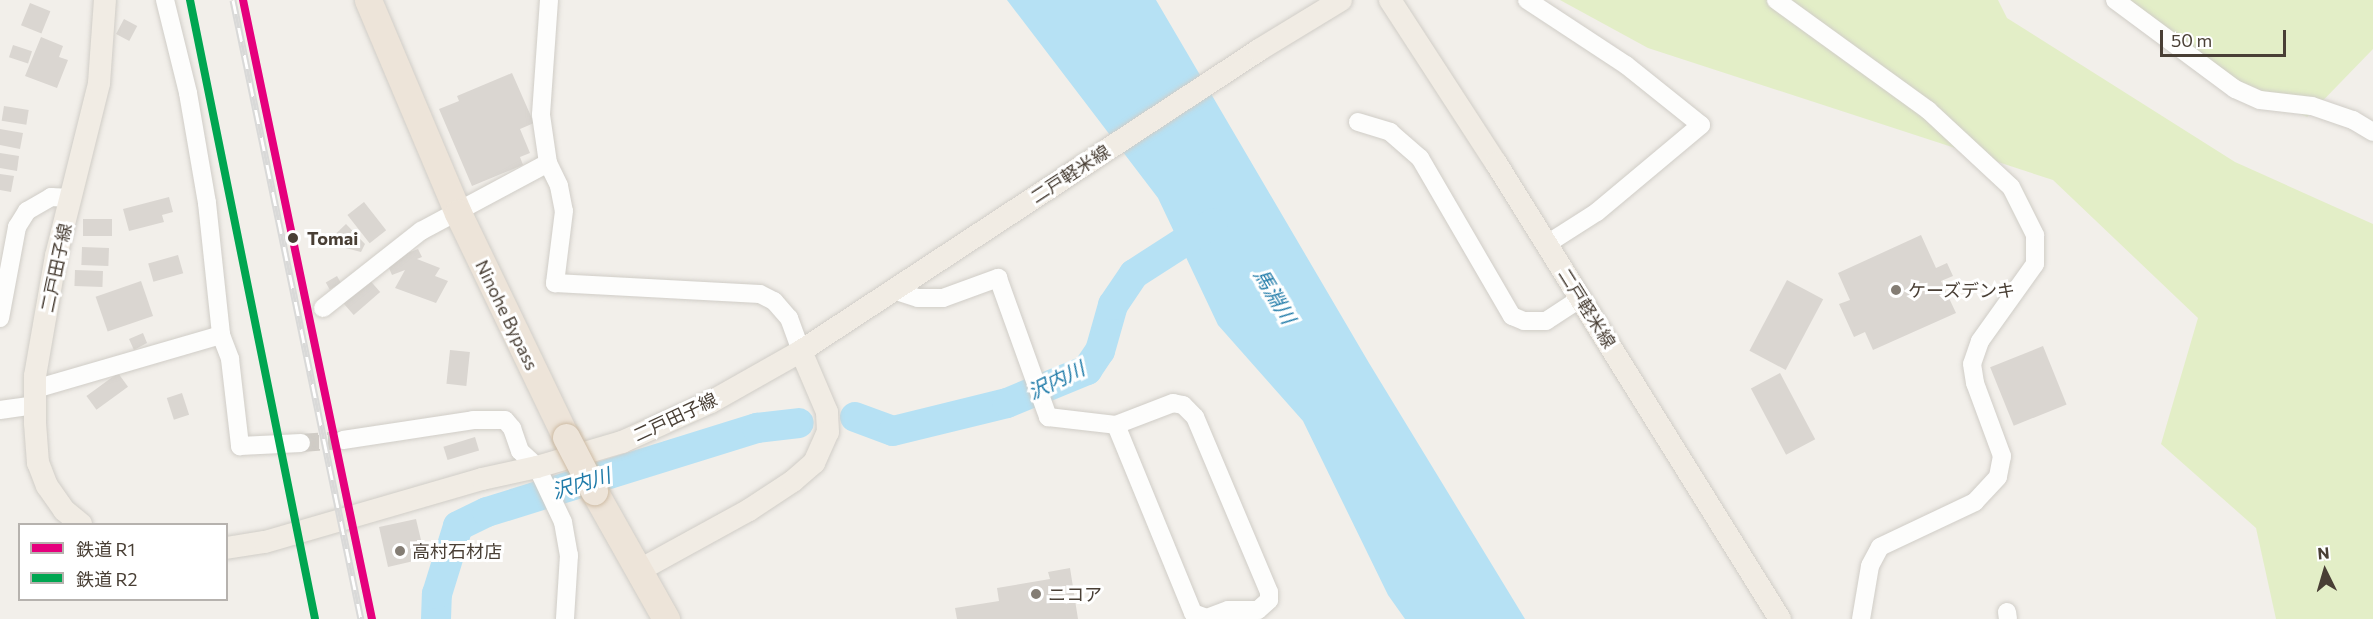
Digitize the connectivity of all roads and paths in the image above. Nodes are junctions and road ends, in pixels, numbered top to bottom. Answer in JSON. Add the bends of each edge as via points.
{"nodes":[{"id":1,"x":105,"y":0,"type":"edge"},
{"id":2,"x":165,"y":0,"type":"edge"},
{"id":3,"x":368,"y":0,"type":"edge"},
{"id":4,"x":549,"y":0,"type":"edge"},
{"id":5,"x":1341,"y":0,"type":"edge"},
{"id":6,"x":1390,"y":0,"type":"edge"},
{"id":7,"x":1527,"y":0,"type":"edge"},
{"id":8,"x":1776,"y":0,"type":"edge"},
{"id":9,"x":2115,"y":0,"type":"edge"},
{"id":10,"x":1358,"y":122,"type":"dead end"},
{"id":11,"x":2373,"y":132,"type":"edge"},
{"id":12,"x":548,"y":163,"type":"junction"},
{"id":13,"x":71,"y":198,"type":"junction"},
{"id":14,"x":458,"y":213,"type":"junction"},
{"id":15,"x":1547,"y":244,"type":"junction"},
{"id":16,"x":893,"y":290,"type":"junction"},
{"id":17,"x":1581,"y":298,"type":"junction"},
{"id":18,"x":323,"y":308,"type":"dead end"},
{"id":19,"x":0,"y":318,"type":"edge"},
{"id":20,"x":221,"y":335,"type":"junction"},
{"id":21,"x":801,"y":351,"type":"junction"},
{"id":22,"x":35,"y":397,"type":"junction"},
{"id":23,"x":0,"y":410,"type":"edge"},
{"id":24,"x":1116,"y":425,"type":"junction"},
{"id":25,"x":343,"y":440,"type":"tunnel mouth"},
{"id":26,"x":301,"y":443,"type":"tunnel mouth"},
{"id":27,"x":537,"y":467,"type":"junction"},
{"id":28,"x":79,"y":523,"type":"edge"},
{"id":29,"x":228,"y":548,"type":"edge"},
{"id":30,"x":638,"y":571,"type":"junction"},
{"id":31,"x":565,"y":619,"type":"edge"},
{"id":32,"x":666,"y":619,"type":"edge"},
{"id":33,"x":1780,"y":619,"type":"edge"},
{"id":34,"x":1861,"y":619,"type":"edge"}],
"edges":[{"from":1,"to":13,"type":"main road","name":"二戸田子線","via":[[99,83]]},
{"from":2,"to":20,"type":"street","via":[[188,93],[207,203]]},
{"from":3,"to":14,"type":"highway","name":"Ninohe Bypass"},
{"from":4,"to":12,"type":"street","via":[[541,116]]},
{"from":5,"to":16,"type":"main road","name":"二戸軽米線"},
{"from":6,"to":15,"type":"main road","name":"二戸軽米線"},
{"from":7,"to":15,"type":"street","via":[[1626,65],[1701,124],[1597,212]]},
{"from":8,"to":34,"type":"street","via":[[1928,110],[2011,187],[2035,235],[2035,264],[1980,341],[1972,364],[2002,456],[1998,477],[1975,502],[1880,547],[1870,566]]},
{"from":9,"to":11,"type":"street","via":[[2235,89],[2260,100],[2312,106],[2353,120]]},
{"from":10,"to":17,"type":"street","via":[[1390,132],[1420,158],[1512,316],[1524,321],[1546,321]]},
{"from":12,"to":14,"type":"street"},
{"from":12,"to":21,"type":"street","via":[[559,186],[564,211],[555,283],[760,294],[789,318]]},
{"from":13,"to":19,"type":"street","via":[[51,197],[27,211],[17,227]]},
{"from":13,"to":22,"type":"main road","name":"二戸田子線","via":[[56,256]]},
{"from":14,"to":18,"type":"street","via":[[421,231]]},
{"from":14,"to":30,"type":"highway","name":"Ninohe Bypass","bridge":true,"via":[[566,437]]},
{"from":15,"to":17,"type":"main road","name":"二戸軽米線"},
{"from":16,"to":21,"type":"main road","name":"二戸軽米線"},
{"from":16,"to":24,"type":"street","via":[[918,298],[943,298],[998,278],[1048,417]]},
{"from":17,"to":33,"type":"main road","name":"二戸軽米線"},
{"from":20,"to":22,"type":"street"},
{"from":20,"to":26,"type":"street","via":[[230,359],[240,446]]},
{"from":21,"to":27,"type":"main road","name":"二戸田子線","via":[[711,402],[622,442]]},
{"from":21,"to":30,"type":"main road","via":[[827,412],[828,432],[814,463],[749,510]]},
{"from":22,"to":23,"type":"street"},
{"from":22,"to":28,"type":"main road","name":"二戸田子線","via":[[38,463],[46,486]]},
{"from":24,"to":24,"type":"street","via":[[1193,613],[1207,618],[1228,610],[1258,610],[1269,600],[1269,592],[1195,417],[1183,405],[1173,404]]},
{"from":25,"to":27,"type":"street","via":[[473,420],[504,420],[512,428],[520,451]]},
{"from":27,"to":29,"type":"main road","name":"二戸田子線","via":[[482,479],[265,542]]},
{"from":27,"to":31,"type":"street","via":[[568,538]]},
{"from":30,"to":32,"type":"highway","name":"Ninohe Bypass"}]}
